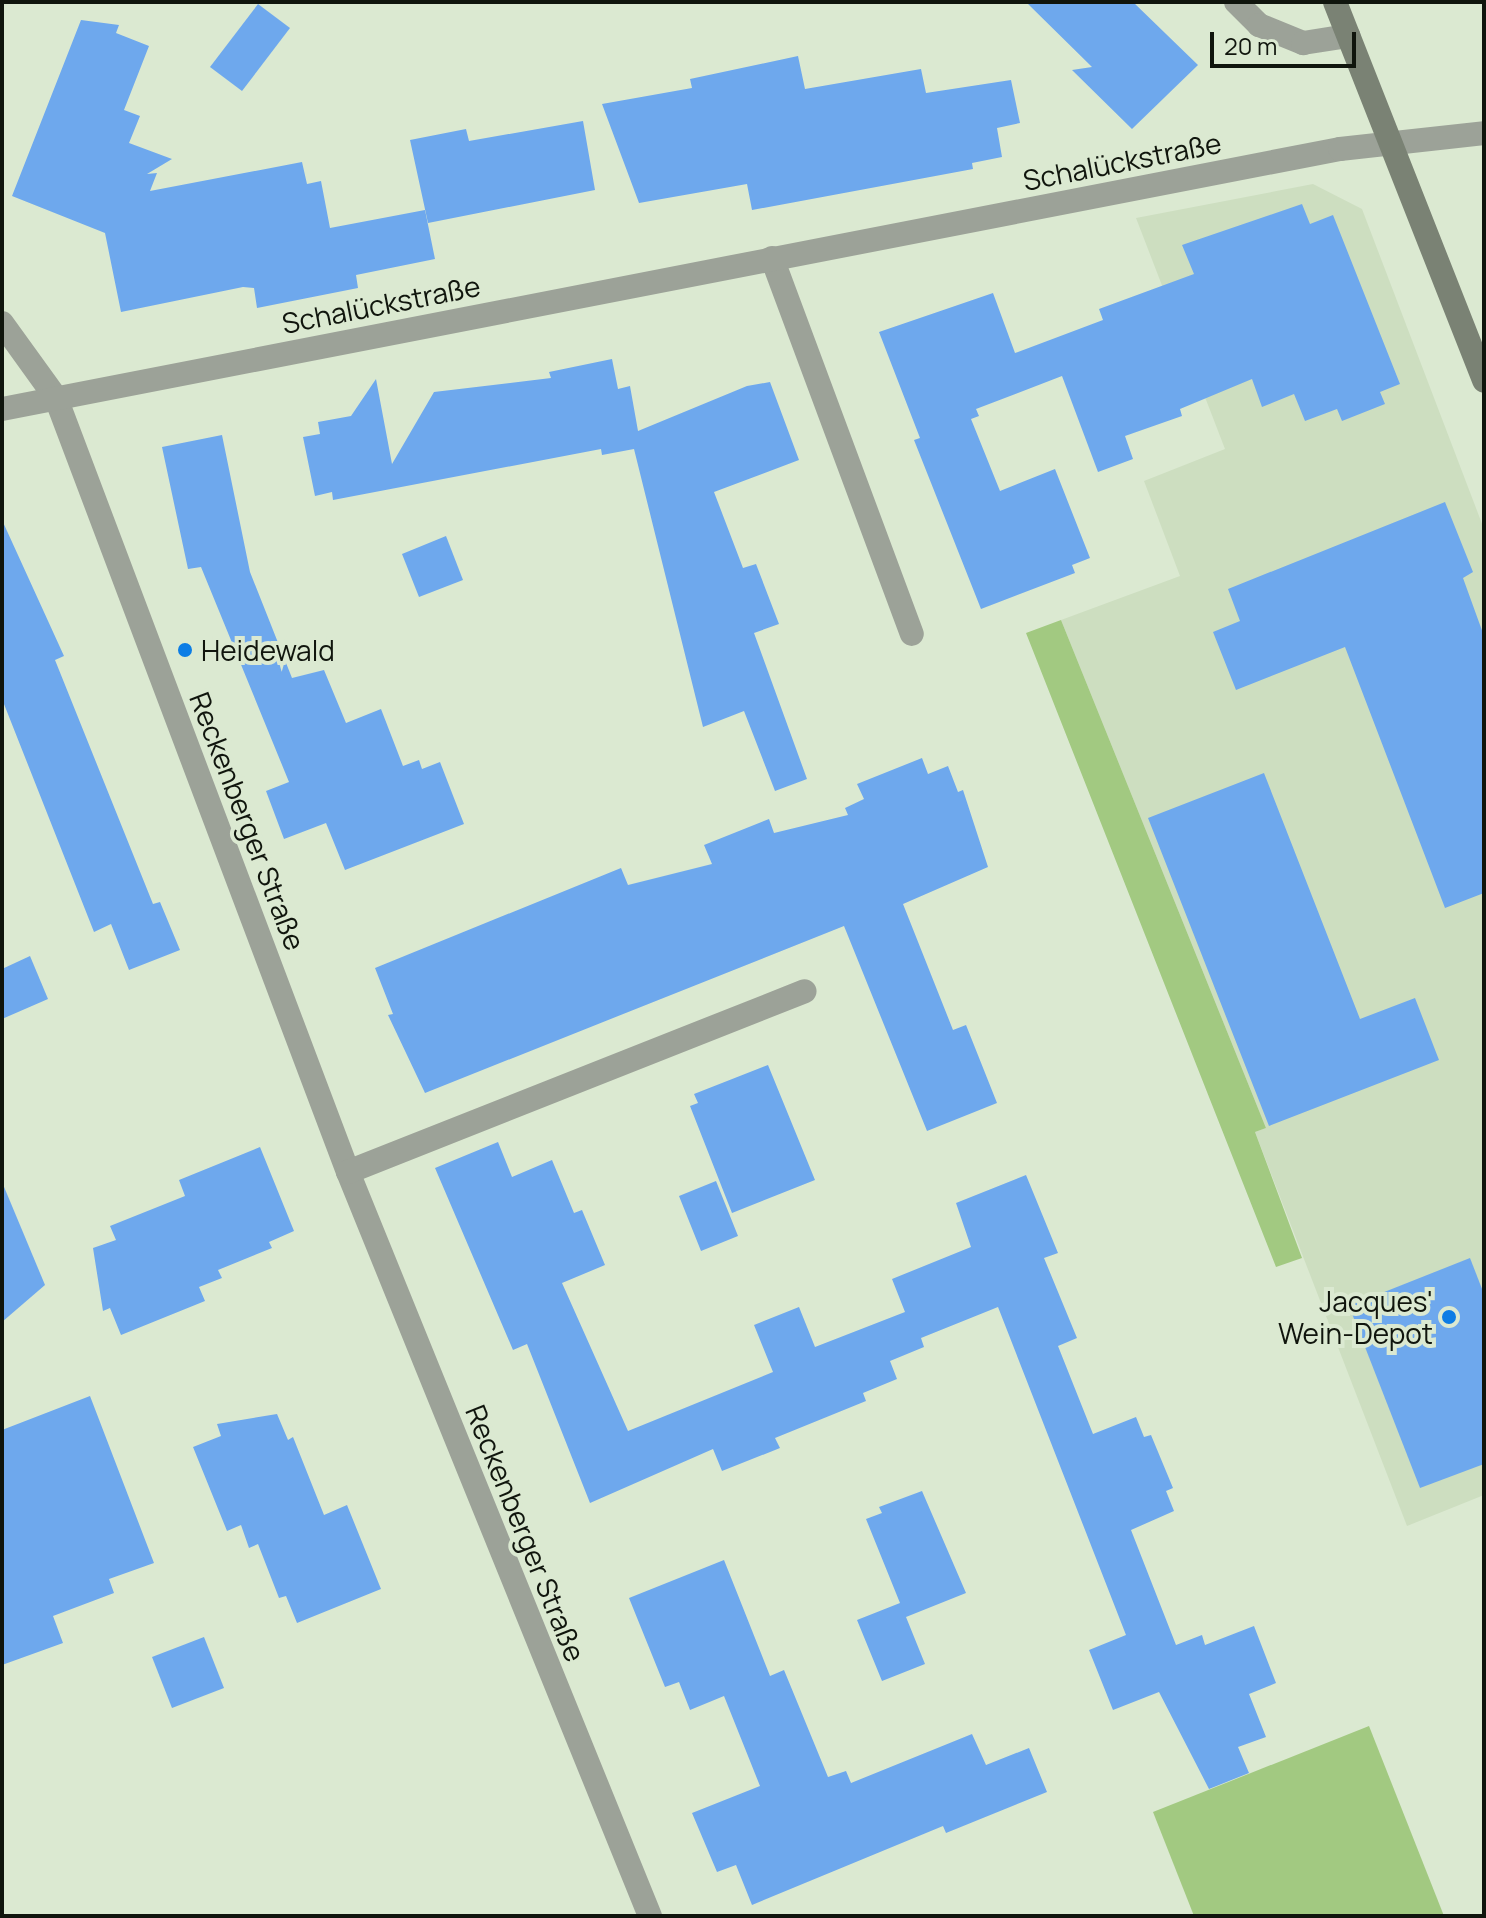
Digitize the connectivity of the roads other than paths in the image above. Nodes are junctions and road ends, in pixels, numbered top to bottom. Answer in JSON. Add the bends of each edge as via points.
{"nodes":[{"id":1,"x":1236,"y":2,"type":"edge"},
{"id":2,"x":1335,"y":2,"type":"edge"},
{"id":3,"x":1348,"y":36,"type":"junction"},
{"id":4,"x":1484,"y":133,"type":"edge"},
{"id":5,"x":1392,"y":145,"type":"junction"},
{"id":6,"x":772,"y":258,"type":"junction"},
{"id":7,"x":2,"y":323,"type":"edge"},
{"id":8,"x":1484,"y":381,"type":"edge"},
{"id":9,"x":56,"y":398,"type":"junction"},
{"id":10,"x":2,"y":409,"type":"edge"},
{"id":11,"x":912,"y":634,"type":"dead end"},
{"id":12,"x":804,"y":991,"type":"dead end"},
{"id":13,"x":348,"y":1172,"type":"junction"},
{"id":14,"x":650,"y":1916,"type":"edge"}],
"edges":[{"from":1,"to":3,"type":"street","via":[[1259,25],[1303,43]]},
{"from":2,"to":3,"type":"main road"},
{"from":3,"to":5,"type":"main road"},
{"from":4,"to":5,"type":"street","name":"Schalückstraße"},
{"from":5,"to":6,"type":"street","name":"Schalückstraße","via":[[1340,149]]},
{"from":5,"to":8,"type":"main road"},
{"from":6,"to":9,"type":"street","name":"Schalückstraße"},
{"from":6,"to":11,"type":"street"},
{"from":7,"to":9,"type":"street","name":"Reckenberger Straße"},
{"from":9,"to":10,"type":"street","name":"Schalückstraße"},
{"from":9,"to":13,"type":"street","name":"Reckenberger Straße"},
{"from":12,"to":13,"type":"street"},
{"from":13,"to":14,"type":"street","name":"Reckenberger Straße"}]}
